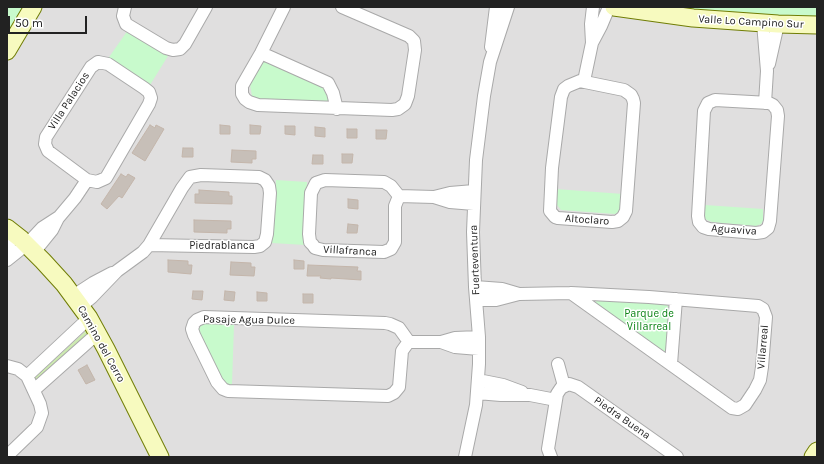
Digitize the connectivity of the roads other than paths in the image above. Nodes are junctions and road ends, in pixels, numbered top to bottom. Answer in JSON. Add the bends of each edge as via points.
{"nodes":[{"id":1,"x":33,"y":7,"type":"edge"},
{"id":2,"x":125,"y":7,"type":"edge"},
{"id":3,"x":206,"y":7,"type":"edge"},
{"id":4,"x":284,"y":7,"type":"edge"},
{"id":5,"x":342,"y":7,"type":"edge"},
{"id":6,"x":496,"y":7,"type":"edge"},
{"id":7,"x":508,"y":7,"type":"edge"},
{"id":8,"x":593,"y":7,"type":"edge"},
{"id":9,"x":608,"y":7,"type":"edge"},
{"id":10,"x":614,"y":7,"type":"edge"},
{"id":11,"x":770,"y":23,"type":"junction"},
{"id":12,"x":817,"y":25,"type":"edge"},
{"id":13,"x":592,"y":43,"type":"junction"},
{"id":14,"x":7,"y":51,"type":"edge"},
{"id":15,"x":261,"y":53,"type":"junction"},
{"id":16,"x":490,"y":62,"type":"junction"},
{"id":17,"x":584,"y":81,"type":"junction"},
{"id":18,"x":765,"y":103,"type":"junction"},
{"id":19,"x":337,"y":109,"type":"junction"},
{"id":20,"x":87,"y":180,"type":"junction"},
{"id":21,"x":474,"y":192,"type":"junction"},
{"id":22,"x":399,"y":196,"type":"junction"},
{"id":23,"x":434,"y":197,"type":"junction"},
{"id":24,"x":474,"y":204,"type":"junction"},
{"id":25,"x":18,"y":241,"type":"edge"},
{"id":26,"x":149,"y":245,"type":"junction"},
{"id":27,"x":7,"y":260,"type":"edge"},
{"id":28,"x":475,"y":287,"type":"junction"},
{"id":29,"x":571,"y":293,"type":"junction"},
{"id":30,"x":519,"y":294,"type":"junction"},
{"id":31,"x":676,"y":299,"type":"junction"},
{"id":32,"x":476,"y":300,"type":"junction"},
{"id":33,"x":81,"y":307,"type":"junction"},
{"id":34,"x":98,"y":333,"type":"junction"},
{"id":35,"x":479,"y":337,"type":"junction"},
{"id":36,"x":409,"y":342,"type":"junction"},
{"id":37,"x":441,"y":342,"type":"junction"},
{"id":38,"x":479,"y":349,"type":"junction"},
{"id":39,"x":558,"y":364,"type":"dead end"},
{"id":40,"x":671,"y":364,"type":"junction"},
{"id":41,"x":7,"y":366,"type":"edge"},
{"id":42,"x":27,"y":376,"type":"junction"},
{"id":43,"x":478,"y":380,"type":"junction"},
{"id":44,"x":564,"y":386,"type":"junction"},
{"id":45,"x":34,"y":390,"type":"junction"},
{"id":46,"x":477,"y":393,"type":"junction"},
{"id":47,"x":530,"y":395,"type":"junction"},
{"id":48,"x":556,"y":400,"type":"junction"},
{"id":49,"x":817,"y":451,"type":"edge"},
{"id":50,"x":7,"y":456,"type":"edge"},
{"id":51,"x":159,"y":457,"type":"edge"},
{"id":52,"x":465,"y":457,"type":"edge"},
{"id":53,"x":551,"y":457,"type":"edge"},
{"id":54,"x":677,"y":457,"type":"edge"},
{"id":55,"x":813,"y":457,"type":"edge"}],
"edges":[{"from":1,"to":14,"type":"street"},
{"from":2,"to":3,"type":"street","via":[[122,16],[126,24],[173,50],[180,49],[185,44]]},
{"from":4,"to":15,"type":"street"},
{"from":5,"to":19,"type":"street","via":[[409,36],[416,47],[408,96],[401,107],[392,110]]},
{"from":6,"to":16,"type":"street","name":"Fuerteventura"},
{"from":7,"to":16,"type":"street","name":"Fuerteventura"},
{"from":8,"to":13,"type":"street"},
{"from":9,"to":13,"type":"street"},
{"from":10,"to":11,"type":"street","name":"Valle Lo Campino Sur","via":[[693,18]]},
{"from":11,"to":12,"type":"street","name":"Valle Lo Campino Sur"},
{"from":11,"to":18,"type":"street"},
{"from":13,"to":17,"type":"street"},
{"from":15,"to":19,"type":"street","via":[[328,83]]},
{"from":15,"to":19,"type":"street","via":[[242,86],[242,94],[249,102],[258,105]]},
{"from":16,"to":21,"type":"street","name":"Fuerteventura","via":[[479,129]]},
{"from":17,"to":17,"type":"street","name":"Altoclaro","via":[[571,83],[564,89],[561,97],[552,168],[550,211],[558,218],[615,222],[621,219],[626,211],[633,99],[624,90]]},
{"from":18,"to":18,"type":"street","name":"Aguaviva","via":[[775,107],[778,116],[768,228],[760,233],[706,229],[698,219],[704,108],[715,100]]},
{"from":20,"to":20,"type":"street","name":"Villa Palacios","via":[[48,151],[45,140],[91,67],[102,62],[144,88],[149,92],[150,98],[149,104],[106,178],[97,182]]},
{"from":20,"to":25,"type":"street","via":[[59,216],[52,230]]},
{"from":21,"to":23,"type":"street"},
{"from":21,"to":24,"type":"street","name":"Fuerteventura"},
{"from":22,"to":22,"type":"street","name":"Villafranca","via":[[395,206],[395,242],[388,251],[323,250],[315,248],[310,242],[311,193],[313,186],[319,181],[384,182]]},
{"from":22,"to":23,"type":"street"},
{"from":23,"to":24,"type":"street","via":[[450,202]]},
{"from":24,"to":28,"type":"street","name":"Fuerteventura"},
{"from":25,"to":27,"type":"street"},
{"from":25,"to":33,"type":"street","name":"Camino del Cerro","via":[[55,273]]},
{"from":26,"to":26,"type":"street","name":"Piedrablanca","via":[[190,177],[259,177],[269,186],[268,234],[260,246]]},
{"from":26,"to":33,"type":"street","name":"Piedrablanca","via":[[117,271]]},
{"from":28,"to":30,"type":"street","name":"Villarreal","via":[[502,289]]},
{"from":28,"to":32,"type":"street","name":"Fuerteventura"},
{"from":29,"to":30,"type":"street","name":"Villarreal"},
{"from":29,"to":31,"type":"street","name":"Villarreal"},
{"from":29,"to":40,"type":"street","name":"Villarreal"},
{"from":30,"to":32,"type":"street","name":"Villarreal","via":[[496,300]]},
{"from":31,"to":40,"type":"street"},
{"from":31,"to":40,"type":"street","name":"Villarreal","via":[[761,307],[766,316],[760,380],[745,405],[738,409],[729,406]]},
{"from":32,"to":35,"type":"street","name":"Fuerteventura"},
{"from":33,"to":34,"type":"street","name":"Camino del Cerro"},
{"from":33,"to":42,"type":"street","name":"Piedrablanca"},
{"from":34,"to":45,"type":"street"},
{"from":34,"to":51,"type":"street","name":"Camino del Cerro"},
{"from":35,"to":37,"type":"street","via":[[455,338]]},
{"from":35,"to":38,"type":"street","name":"Fuerteventura"},
{"from":36,"to":36,"type":"street","name":"Pasaje Agua Dulce","via":[[402,351],[399,387],[388,396],[228,391],[217,382],[192,329],[194,323],[204,317],[385,323],[399,328]]},
{"from":36,"to":37,"type":"street"},
{"from":37,"to":38,"type":"street","via":[[455,347]]},
{"from":38,"to":43,"type":"street","name":"Fuerteventura"},
{"from":39,"to":44,"type":"street"},
{"from":41,"to":42,"type":"street","via":[[18,368]]},
{"from":42,"to":45,"type":"street"},
{"from":43,"to":46,"type":"street","name":"Fuerteventura"},
{"from":43,"to":47,"type":"street"},
{"from":44,"to":48,"type":"street","via":[[558,391]]},
{"from":44,"to":54,"type":"street","name":"Piedra Buena","via":[[578,387]]},
{"from":45,"to":50,"type":"street","via":[[41,409],[39,423]]},
{"from":46,"to":47,"type":"street"},
{"from":46,"to":52,"type":"street","name":"Fuerteventura"},
{"from":47,"to":48,"type":"street"},
{"from":48,"to":53,"type":"street","via":[[548,449]]},
{"from":49,"to":55,"type":"street"}]}
